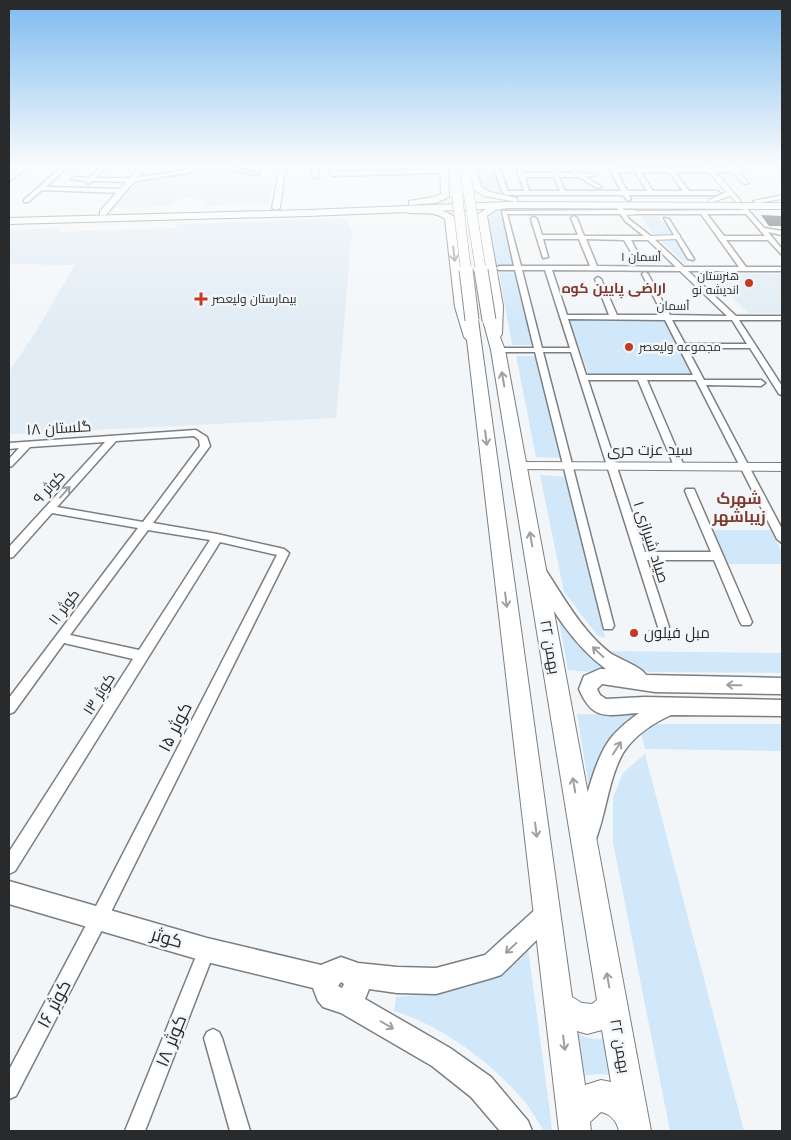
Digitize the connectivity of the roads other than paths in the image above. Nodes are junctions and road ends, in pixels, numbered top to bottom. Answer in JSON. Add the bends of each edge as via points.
{"nodes":[{"id":1,"x":38,"y":217,"type":"edge"},
{"id":2,"x":69,"y":217,"type":"edge"},
{"id":3,"x":449,"y":217,"type":"edge"},
{"id":4,"x":464,"y":217,"type":"edge"},
{"id":5,"x":472,"y":217,"type":"edge"},
{"id":6,"x":474,"y":217,"type":"edge"},
{"id":7,"x":482,"y":217,"type":"edge"},
{"id":8,"x":505,"y":217,"type":"edge"},
{"id":9,"x":625,"y":217,"type":"edge"},
{"id":10,"x":638,"y":217,"type":"edge"},
{"id":11,"x":707,"y":217,"type":"edge"},
{"id":12,"x":752,"y":217,"type":"edge"},
{"id":13,"x":574,"y":218,"type":"dead end"},
{"id":14,"x":10,"y":219,"type":"edge"},
{"id":15,"x":534,"y":219,"type":"dead end"},
{"id":16,"x":666,"y":219,"type":"dead end"},
{"id":17,"x":450,"y":226,"type":"junction"},
{"id":18,"x":762,"y":229,"type":"junction"},
{"id":19,"x":782,"y":233,"type":"edge"},
{"id":20,"x":539,"y":237,"type":"junction"},
{"id":21,"x":581,"y":237,"type":"junction"},
{"id":22,"x":626,"y":238,"type":"junction"},
{"id":23,"x":650,"y":238,"type":"junction"},
{"id":24,"x":678,"y":238,"type":"junction"},
{"id":25,"x":722,"y":238,"type":"junction"},
{"id":26,"x":770,"y":238,"type":"junction"},
{"id":27,"x":782,"y":253,"type":"edge"},
{"id":28,"x":545,"y":256,"type":"dead end"},
{"id":29,"x":637,"y":257,"type":"dead end"},
{"id":30,"x":691,"y":259,"type":"dead end"},
{"id":31,"x":499,"y":268,"type":"dead end"},
{"id":32,"x":519,"y":268,"type":"junction"},
{"id":33,"x":548,"y":268,"type":"junction"},
{"id":34,"x":594,"y":268,"type":"junction"},
{"id":35,"x":682,"y":269,"type":"junction"},
{"id":36,"x":744,"y":269,"type":"junction"},
{"id":37,"x":782,"y":269,"type":"edge"},
{"id":38,"x":645,"y":274,"type":"dead end"},
{"id":39,"x":598,"y":279,"type":"dead end"},
{"id":40,"x":563,"y":317,"type":"junction"},
{"id":41,"x":614,"y":317,"type":"junction"},
{"id":42,"x":667,"y":317,"type":"junction"},
{"id":43,"x":734,"y":318,"type":"junction"},
{"id":44,"x":782,"y":318,"type":"edge"},
{"id":45,"x":489,"y":333,"type":"junction"},
{"id":46,"x":682,"y":346,"type":"junction"},
{"id":47,"x":753,"y":346,"type":"junction"},
{"id":48,"x":540,"y":350,"type":"junction"},
{"id":49,"x":574,"y":350,"type":"junction"},
{"id":50,"x":475,"y":355,"type":"junction"},
{"id":51,"x":582,"y":377,"type":"junction"},
{"id":52,"x":641,"y":377,"type":"junction"},
{"id":53,"x":700,"y":380,"type":"junction"},
{"id":54,"x":761,"y":382,"type":"dead end"},
{"id":55,"x":782,"y":392,"type":"edge"},
{"id":56,"x":112,"y":440,"type":"junction"},
{"id":57,"x":28,"y":444,"type":"junction"},
{"id":58,"x":9,"y":446,"type":"edge"},
{"id":59,"x":9,"y":464,"type":"edge"},
{"id":60,"x":518,"y":466,"type":"junction"},
{"id":61,"x":569,"y":466,"type":"junction"},
{"id":62,"x":611,"y":466,"type":"junction"},
{"id":63,"x":679,"y":466,"type":"junction"},
{"id":64,"x":745,"y":466,"type":"junction"},
{"id":65,"x":782,"y":467,"type":"edge"},
{"id":66,"x":690,"y":491,"type":"dead end"},
{"id":67,"x":50,"y":509,"type":"junction"},
{"id":68,"x":144,"y":526,"type":"junction"},
{"id":69,"x":217,"y":538,"type":"junction"},
{"id":70,"x":782,"y":538,"type":"edge"},
{"id":71,"x":9,"y":554,"type":"edge"},
{"id":72,"x":640,"y":556,"type":"junction"},
{"id":73,"x":718,"y":556,"type":"junction"},
{"id":74,"x":537,"y":570,"type":"junction"},
{"id":75,"x":746,"y":622,"type":"dead end"},
{"id":76,"x":608,"y":626,"type":"dead end"},
{"id":77,"x":663,"y":627,"type":"dead end"},
{"id":78,"x":61,"y":638,"type":"junction"},
{"id":79,"x":142,"y":656,"type":"junction"},
{"id":80,"x":655,"y":684,"type":"junction"},
{"id":81,"x":782,"y":686,"type":"edge"},
{"id":82,"x":9,"y":708,"type":"edge"},
{"id":83,"x":669,"y":708,"type":"junction"},
{"id":84,"x":782,"y":708,"type":"edge"},
{"id":85,"x":584,"y":843,"type":"junction"},
{"id":86,"x":9,"y":866,"type":"edge"},
{"id":87,"x":9,"y":892,"type":"edge"},
{"id":88,"x":546,"y":915,"type":"junction"},
{"id":89,"x":99,"y":918,"type":"junction"},
{"id":90,"x":207,"y":950,"type":"junction"},
{"id":91,"x":354,"y":975,"type":"junction"},
{"id":92,"x":328,"y":979,"type":"junction"},
{"id":93,"x":344,"y":1001,"type":"junction"},
{"id":94,"x":613,"y":1004,"type":"junction"},
{"id":95,"x":559,"y":1005,"type":"junction"},
{"id":96,"x":213,"y":1038,"type":"dead end"},
{"id":97,"x":9,"y":1089,"type":"edge"},
{"id":98,"x":574,"y":1124,"type":"edge"},
{"id":99,"x":634,"y":1124,"type":"edge"},
{"id":100,"x":134,"y":1131,"type":"edge"},
{"id":101,"x":240,"y":1131,"type":"edge"},
{"id":102,"x":518,"y":1131,"type":"edge"}],
"edges":[{"from":1,"to":14,"type":"main road"},
{"from":2,"to":14,"type":"main road"},
{"from":3,"to":17,"type":"highway"},
{"from":4,"to":45,"type":"highway","name":"۲۲ بهمن","bridge":true},
{"from":5,"to":45,"type":"highway","name":"۲۲ بهمن","bridge":true},
{"from":6,"to":17,"type":"highway","via":[[466,223]]},
{"from":7,"to":45,"type":"highway","via":[[497,306]]},
{"from":8,"to":32,"type":"street"},
{"from":9,"to":23,"type":"street"},
{"from":10,"to":23,"type":"street"},
{"from":11,"to":25,"type":"street"},
{"from":12,"to":18,"type":"street"},
{"from":13,"to":21,"type":"street"},
{"from":15,"to":20,"type":"street"},
{"from":16,"to":24,"type":"street"},
{"from":17,"to":50,"type":"highway","one_way":true,"via":[[460,307]]},
{"from":18,"to":19,"type":"street"},
{"from":18,"to":26,"type":"street"},
{"from":20,"to":21,"type":"street"},
{"from":20,"to":28,"type":"street"},
{"from":21,"to":22,"type":"street"},
{"from":21,"to":34,"type":"street"},
{"from":22,"to":23,"type":"street"},
{"from":22,"to":29,"type":"street"},
{"from":23,"to":24,"type":"street"},
{"from":23,"to":35,"type":"street"},
{"from":24,"to":30,"type":"street"},
{"from":25,"to":26,"type":"street"},
{"from":25,"to":36,"type":"street"},
{"from":26,"to":27,"type":"street"},
{"from":31,"to":32,"type":"street","name":"آسمان ۱"},
{"from":32,"to":33,"type":"street","name":"آسمان ۱"},
{"from":32,"to":48,"type":"street"},
{"from":33,"to":34,"type":"street","name":"آسمان ۱"},
{"from":33,"to":40,"type":"street","name":"صیاد شیرازی ۱"},
{"from":34,"to":35,"type":"street","name":"آسمان ۱"},
{"from":35,"to":36,"type":"street","name":"آسمان ۱"},
{"from":35,"to":43,"type":"street"},
{"from":36,"to":37,"type":"street","name":"آسمان ۱"},
{"from":38,"to":42,"type":"street"},
{"from":39,"to":41,"type":"street"},
{"from":40,"to":41,"type":"street","name":"آسمان"},
{"from":40,"to":49,"type":"street","name":"صیاد شیرازی ۱"},
{"from":41,"to":42,"type":"street","name":"آسمان"},
{"from":42,"to":43,"type":"street","name":"آسمان"},
{"from":42,"to":46,"type":"street"},
{"from":43,"to":44,"type":"street","name":"آسمان"},
{"from":43,"to":47,"type":"street"},
{"from":45,"to":48,"type":"street"},
{"from":45,"to":50,"type":"highway","name":"۲۲ بهمن"},
{"from":60,"to":45,"type":"highway","name":"۲۲ بهمن","one_way":true},
{"from":46,"to":47,"type":"street"},
{"from":46,"to":53,"type":"street"},
{"from":47,"to":55,"type":"street"},
{"from":48,"to":49,"type":"street"},
{"from":48,"to":61,"type":"street"},
{"from":49,"to":51,"type":"street","name":"صیاد شیرازی ۱"},
{"from":50,"to":88,"type":"highway","name":"۲۲ بهمن","one_way":true},
{"from":51,"to":52,"type":"street"},
{"from":51,"to":62,"type":"street","name":"صیاد شیرازی ۱"},
{"from":52,"to":53,"type":"street"},
{"from":52,"to":63,"type":"street"},
{"from":53,"to":54,"type":"street"},
{"from":53,"to":64,"type":"street"},
{"from":56,"to":57,"type":"street","name":"گلستان ۱۸"},
{"from":67,"to":56,"type":"street","name":"کوثر ۹","one_way":true},
{"from":56,"to":68,"type":"street","name":"گلستان ۱۸","via":[[196,433],[204,439],[205,446]]},
{"from":57,"to":58,"type":"street","name":"گلستان ۱۸"},
{"from":57,"to":59,"type":"street"},
{"from":60,"to":61,"type":"street","name":"سید عزت حری"},
{"from":74,"to":60,"type":"highway","name":"۲۲ بهمن","one_way":true},
{"from":61,"to":62,"type":"street","name":"سید عزت حری"},
{"from":61,"to":76,"type":"street"},
{"from":62,"to":63,"type":"street","name":"سید عزت حری"},
{"from":62,"to":72,"type":"street","name":"صیاد شیرازی ۱"},
{"from":63,"to":64,"type":"street","name":"سید عزت حری"},
{"from":64,"to":65,"type":"street","name":"سید عزت حری"},
{"from":64,"to":70,"type":"street"},
{"from":66,"to":73,"type":"street"},
{"from":67,"to":68,"type":"street"},
{"from":67,"to":71,"type":"street","name":"کوثر ۹"},
{"from":68,"to":69,"type":"street"},
{"from":68,"to":78,"type":"street","name":"کوثر ۱۱"},
{"from":69,"to":79,"type":"street","name":"کوثر ۱۳"},
{"from":69,"to":89,"type":"street","name":"۱۵ کوثر","via":[[284,553]]},
{"from":72,"to":73,"type":"street"},
{"from":72,"to":77,"type":"street","name":"صیاد شیرازی ۱"},
{"from":73,"to":75,"type":"street"},
{"from":80,"to":74,"type":"main road","one_way":true,"via":[[616,666],[600,654],[571,622]]},
{"from":85,"to":74,"type":"highway","name":"۲۲ بهمن","one_way":true},
{"from":78,"to":79,"type":"street"},
{"from":78,"to":82,"type":"street","name":"کوثر ۱۱"},
{"from":79,"to":86,"type":"street","name":"کوثر ۱۳"},
{"from":81,"to":80,"type":"main road","one_way":true},
{"from":80,"to":83,"type":"main road","via":[[600,676],[591,681],[588,689],[593,700],[603,707],[644,705]]},
{"from":83,"to":84,"type":"main road"},
{"from":85,"to":83,"type":"main road","one_way":true,"via":[[615,748],[650,716]]},
{"from":94,"to":85,"type":"highway","name":"۲۲ بهمن","one_way":true},
{"from":87,"to":89,"type":"main road","name":"کوثر"},
{"from":88,"to":91,"type":"main road","one_way":true,"via":[[492,966],[436,981]]},
{"from":88,"to":95,"type":"highway","name":"۲۲ بهمن"},
{"from":89,"to":90,"type":"main road","name":"کوثر"},
{"from":89,"to":97,"type":"street","name":"کوثر ۱۶"},
{"from":90,"to":92,"type":"main road","name":"کوثر"},
{"from":90,"to":100,"type":"street","name":"کوثر ۱۸"},
{"from":91,"to":92,"type":"main road","via":[[349,970],[337,969]]},
{"from":91,"to":93,"type":"main road","via":[[356,990]]},
{"from":92,"to":93,"type":"main road","via":[[328,993],[338,1001]]},
{"from":93,"to":102,"type":"main road","one_way":true,"via":[[448,1062],[481,1087]]},
{"from":94,"to":95,"type":"highway","via":[[600,1017],[590,1020],[580,1019]]},
{"from":94,"to":99,"type":"highway","name":"۲۲ بهمن"},
{"from":95,"to":98,"type":"highway","name":"۲۲ بهمن","one_way":true},
{"from":96,"to":101,"type":"street"},
{"from":98,"to":99,"type":"highway","via":[[582,1103],[591,1097],[602,1096],[618,1102]]}]}
